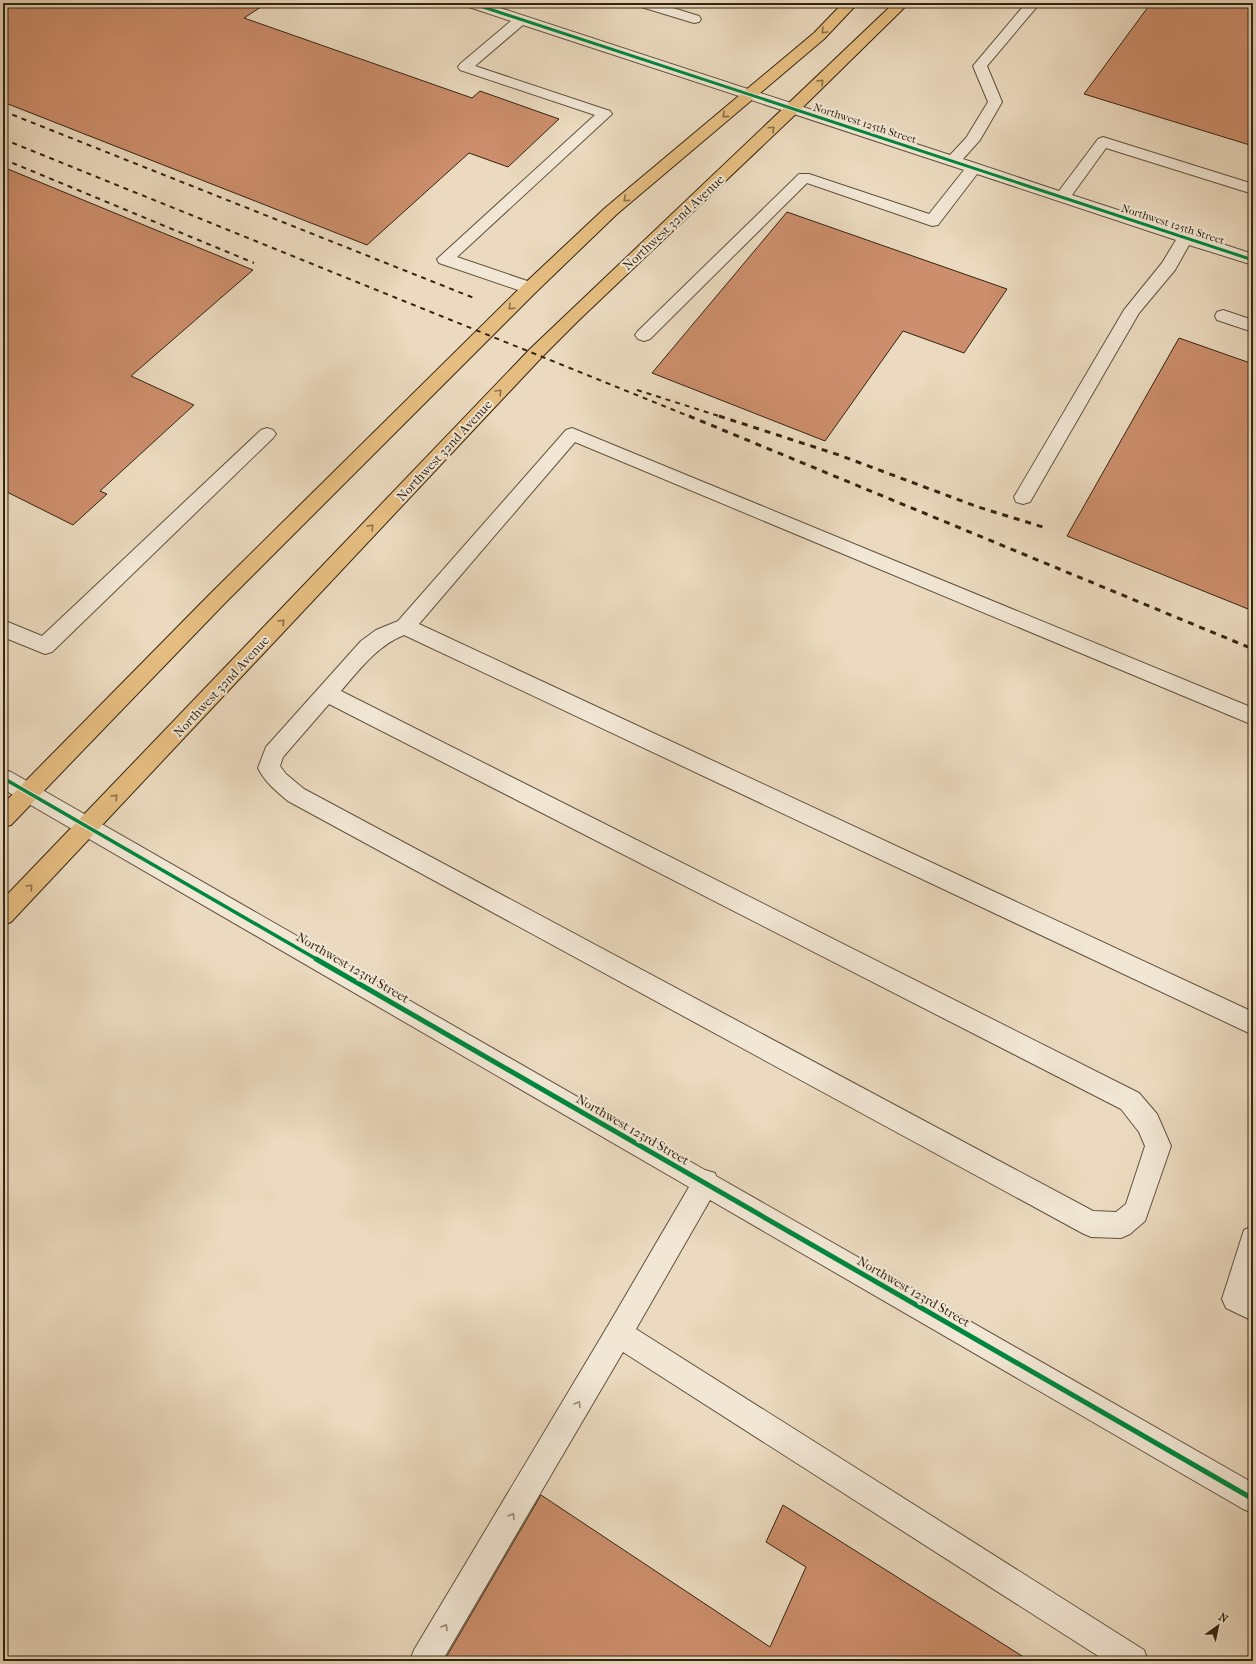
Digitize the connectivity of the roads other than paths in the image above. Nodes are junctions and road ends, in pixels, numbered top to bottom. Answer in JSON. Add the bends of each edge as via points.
{"nodes":[{"id":1,"x":471,"y":3,"type":"edge"},
{"id":2,"x":643,"y":3,"type":"edge"},
{"id":3,"x":851,"y":3,"type":"edge"},
{"id":4,"x":902,"y":3,"type":"edge"},
{"id":5,"x":1033,"y":3,"type":"edge"},
{"id":6,"x":521,"y":19,"type":"junction"},
{"id":7,"x":694,"y":19,"type":"dead end"},
{"id":8,"x":750,"y":95,"type":"junction"},
{"id":9,"x":793,"y":109,"type":"junction"},
{"id":10,"x":953,"y":161,"type":"junction"},
{"id":11,"x":974,"y":168,"type":"junction"},
{"id":12,"x":1253,"y":189,"type":"edge"},
{"id":13,"x":1062,"y":197,"type":"junction"},
{"id":14,"x":1185,"y":238,"type":"junction"},
{"id":15,"x":1253,"y":260,"type":"edge"},
{"id":16,"x":530,"y":288,"type":"junction"},
{"id":17,"x":1223,"y":316,"type":"dead end"},
{"id":18,"x":1253,"y":326,"type":"edge"},
{"id":19,"x":644,"y":335,"type":"dead end"},
{"id":20,"x":267,"y":434,"type":"dead end"},
{"id":21,"x":1023,"y":497,"type":"dead end"},
{"id":22,"x":405,"y":626,"type":"junction"},
{"id":23,"x":3,"y":628,"type":"edge"},
{"id":24,"x":326,"y":693,"type":"junction"},
{"id":25,"x":1253,"y":717,"type":"edge"},
{"id":26,"x":3,"y":778,"type":"edge"},
{"id":27,"x":29,"y":792,"type":"junction"},
{"id":28,"x":3,"y":818,"type":"edge"},
{"id":29,"x":88,"y":826,"type":"junction"},
{"id":30,"x":3,"y":915,"type":"edge"},
{"id":31,"x":1253,"y":1024,"type":"edge"},
{"id":32,"x":706,"y":1182,"type":"junction"},
{"id":33,"x":1253,"y":1239,"type":"edge"},
{"id":34,"x":1253,"y":1308,"type":"edge"},
{"id":35,"x":619,"y":1334,"type":"junction"},
{"id":36,"x":1253,"y":1499,"type":"edge"},
{"id":37,"x":425,"y":1661,"type":"edge"},
{"id":38,"x":1133,"y":1661,"type":"edge"}],
"edges":[{"from":1,"to":6,"type":"street","name":"Northwest 125th Street"},
{"from":2,"to":7,"type":"street"},
{"from":3,"to":8,"type":"main road","one_way":true,"via":[[819,36]]},
{"from":9,"to":4,"type":"main road","name":"Northwest 32nd Avenue","one_way":true},
{"from":5,"to":10,"type":"street","via":[[980,66],[995,102],[972,140]]},
{"from":6,"to":8,"type":"street","name":"Northwest 125th Street"},
{"from":6,"to":16,"type":"street","via":[[465,67],[605,114],[445,259]]},
{"from":8,"to":9,"type":"street","name":"Northwest 125th Street"},
{"from":8,"to":16,"type":"main road","one_way":true,"via":[[611,211]]},
{"from":9,"to":10,"type":"street","name":"Northwest 125th Street"},
{"from":29,"to":9,"type":"main road","name":"Northwest 32nd Avenue","one_way":true,"via":[[574,315]]},
{"from":10,"to":11,"type":"street","name":"Northwest 125th Street"},
{"from":11,"to":13,"type":"street","name":"Northwest 125th Street"},
{"from":11,"to":19,"type":"street","via":[[932,221],[804,177]]},
{"from":12,"to":13,"type":"street","via":[[1103,142]]},
{"from":13,"to":14,"type":"street","name":"Northwest 125th Street"},
{"from":14,"to":15,"type":"street","name":"Northwest 125th Street"},
{"from":14,"to":21,"type":"street","via":[[1169,266],[1132,310]]},
{"from":16,"to":27,"type":"main road","one_way":true,"via":[[218,598]]},
{"from":17,"to":18,"type":"street"},
{"from":20,"to":23,"type":"street","via":[[45,646]]},
{"from":22,"to":24,"type":"street","via":[[385,634],[370,644]]},
{"from":22,"to":25,"type":"street","via":[[572,434]]},
{"from":22,"to":31,"type":"street"},
{"from":24,"to":24,"type":"street","via":[[274,753],[269,768],[278,780],[296,795],[1091,1224],[1121,1225],[1136,1212],[1158,1146],[1148,1123],[1130,1101]]},
{"from":26,"to":27,"type":"street","name":"Northwest 123rd Street"},
{"from":27,"to":28,"type":"main road"},
{"from":27,"to":29,"type":"street","name":"Northwest 123rd Street"},
{"from":30,"to":29,"type":"main road","name":"Northwest 32nd Avenue","one_way":true},
{"from":29,"to":32,"type":"street","name":"Northwest 123rd Street"},
{"from":32,"to":35,"type":"street"},
{"from":32,"to":36,"type":"street","name":"Northwest 123rd Street"},
{"from":33,"to":34,"type":"street","via":[[1235,1299]]},
{"from":37,"to":35,"type":"street","one_way":true},
{"from":35,"to":38,"type":"street"}]}
